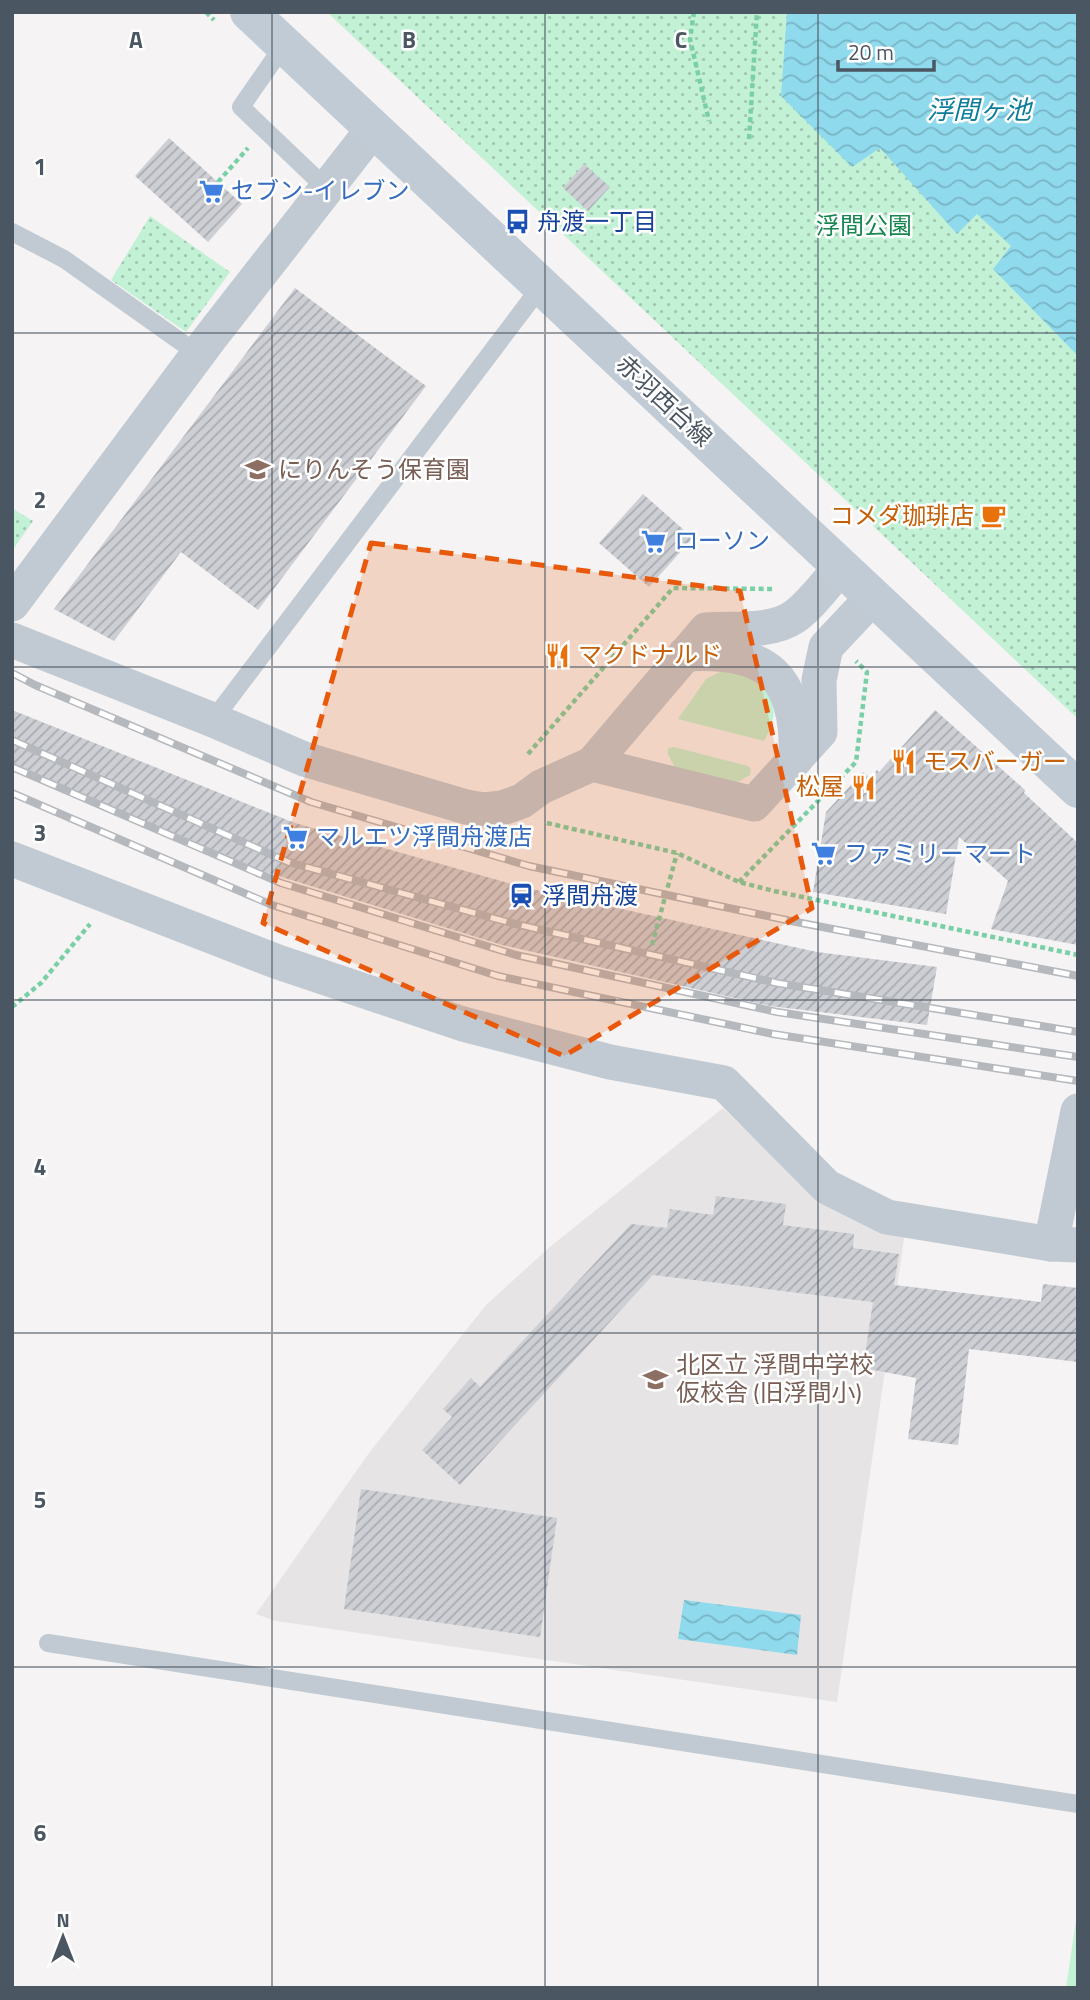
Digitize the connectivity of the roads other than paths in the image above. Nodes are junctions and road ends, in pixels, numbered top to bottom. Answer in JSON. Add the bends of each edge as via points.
{"nodes":[{"id":1,"x":249,"y":12,"type":"edge"},
{"id":2,"x":284,"y":45,"type":"junction"},
{"id":3,"x":373,"y":129,"type":"junction"},
{"id":4,"x":326,"y":188,"type":"junction"},
{"id":5,"x":12,"y":232,"type":"edge"},
{"id":6,"x":542,"y":285,"type":"junction"},
{"id":7,"x":198,"y":354,"type":"junction"},
{"id":8,"x":840,"y":568,"type":"junction"},
{"id":9,"x":872,"y":598,"type":"junction"},
{"id":10,"x":12,"y":604,"type":"edge"},
{"id":11,"x":12,"y":640,"type":"edge"},
{"id":12,"x":685,"y":654,"type":"junction"},
{"id":13,"x":213,"y":720,"type":"junction"},
{"id":14,"x":796,"y":759,"type":"junction"},
{"id":15,"x":592,"y":764,"type":"junction"},
{"id":16,"x":1078,"y":789,"type":"edge"},
{"id":17,"x":12,"y":859,"type":"edge"},
{"id":18,"x":1078,"y":1111,"type":"edge"},
{"id":19,"x":1064,"y":1245,"type":"edge"},
{"id":20,"x":48,"y":1643,"type":"dead end"},
{"id":21,"x":1078,"y":1804,"type":"edge"}],
"edges":[{"from":1,"to":2,"type":"main road","name":"赤羽西台線"},
{"from":2,"to":3,"type":"main road","name":"赤羽西台線"},
{"from":2,"to":4,"type":"lane","via":[[241,107]]},
{"from":3,"to":4,"type":"street"},
{"from":3,"to":6,"type":"main road","name":"赤羽西台線"},
{"from":4,"to":7,"type":"street"},
{"from":5,"to":7,"type":"lane","via":[[64,259]]},
{"from":6,"to":8,"type":"main road","name":"赤羽西台線"},
{"from":6,"to":13,"type":"lane"},
{"from":7,"to":10,"type":"street"},
{"from":8,"to":9,"type":"main road","name":"赤羽西台線"},
{"from":8,"to":12,"type":"street","via":[[794,617],[758,628],[706,630]]},
{"from":9,"to":14,"type":"street","via":[[826,647],[819,680],[820,732]]},
{"from":9,"to":16,"type":"main road","name":"赤羽西台線"},
{"from":11,"to":13,"type":"street"},
{"from":12,"to":14,"type":"street","via":[[715,652],[746,658],[781,681],[797,728]]},
{"from":12,"to":15,"type":"street"},
{"from":13,"to":15,"type":"street","via":[[304,759],[484,810],[522,801]]},
{"from":14,"to":15,"type":"street","via":[[754,804]]},
{"from":17,"to":19,"type":"street","via":[[278,962],[463,1024],[610,1062],[724,1083],[827,1187],[887,1217]]},
{"from":18,"to":19,"type":"street"},
{"from":20,"to":21,"type":"lane"}]}
